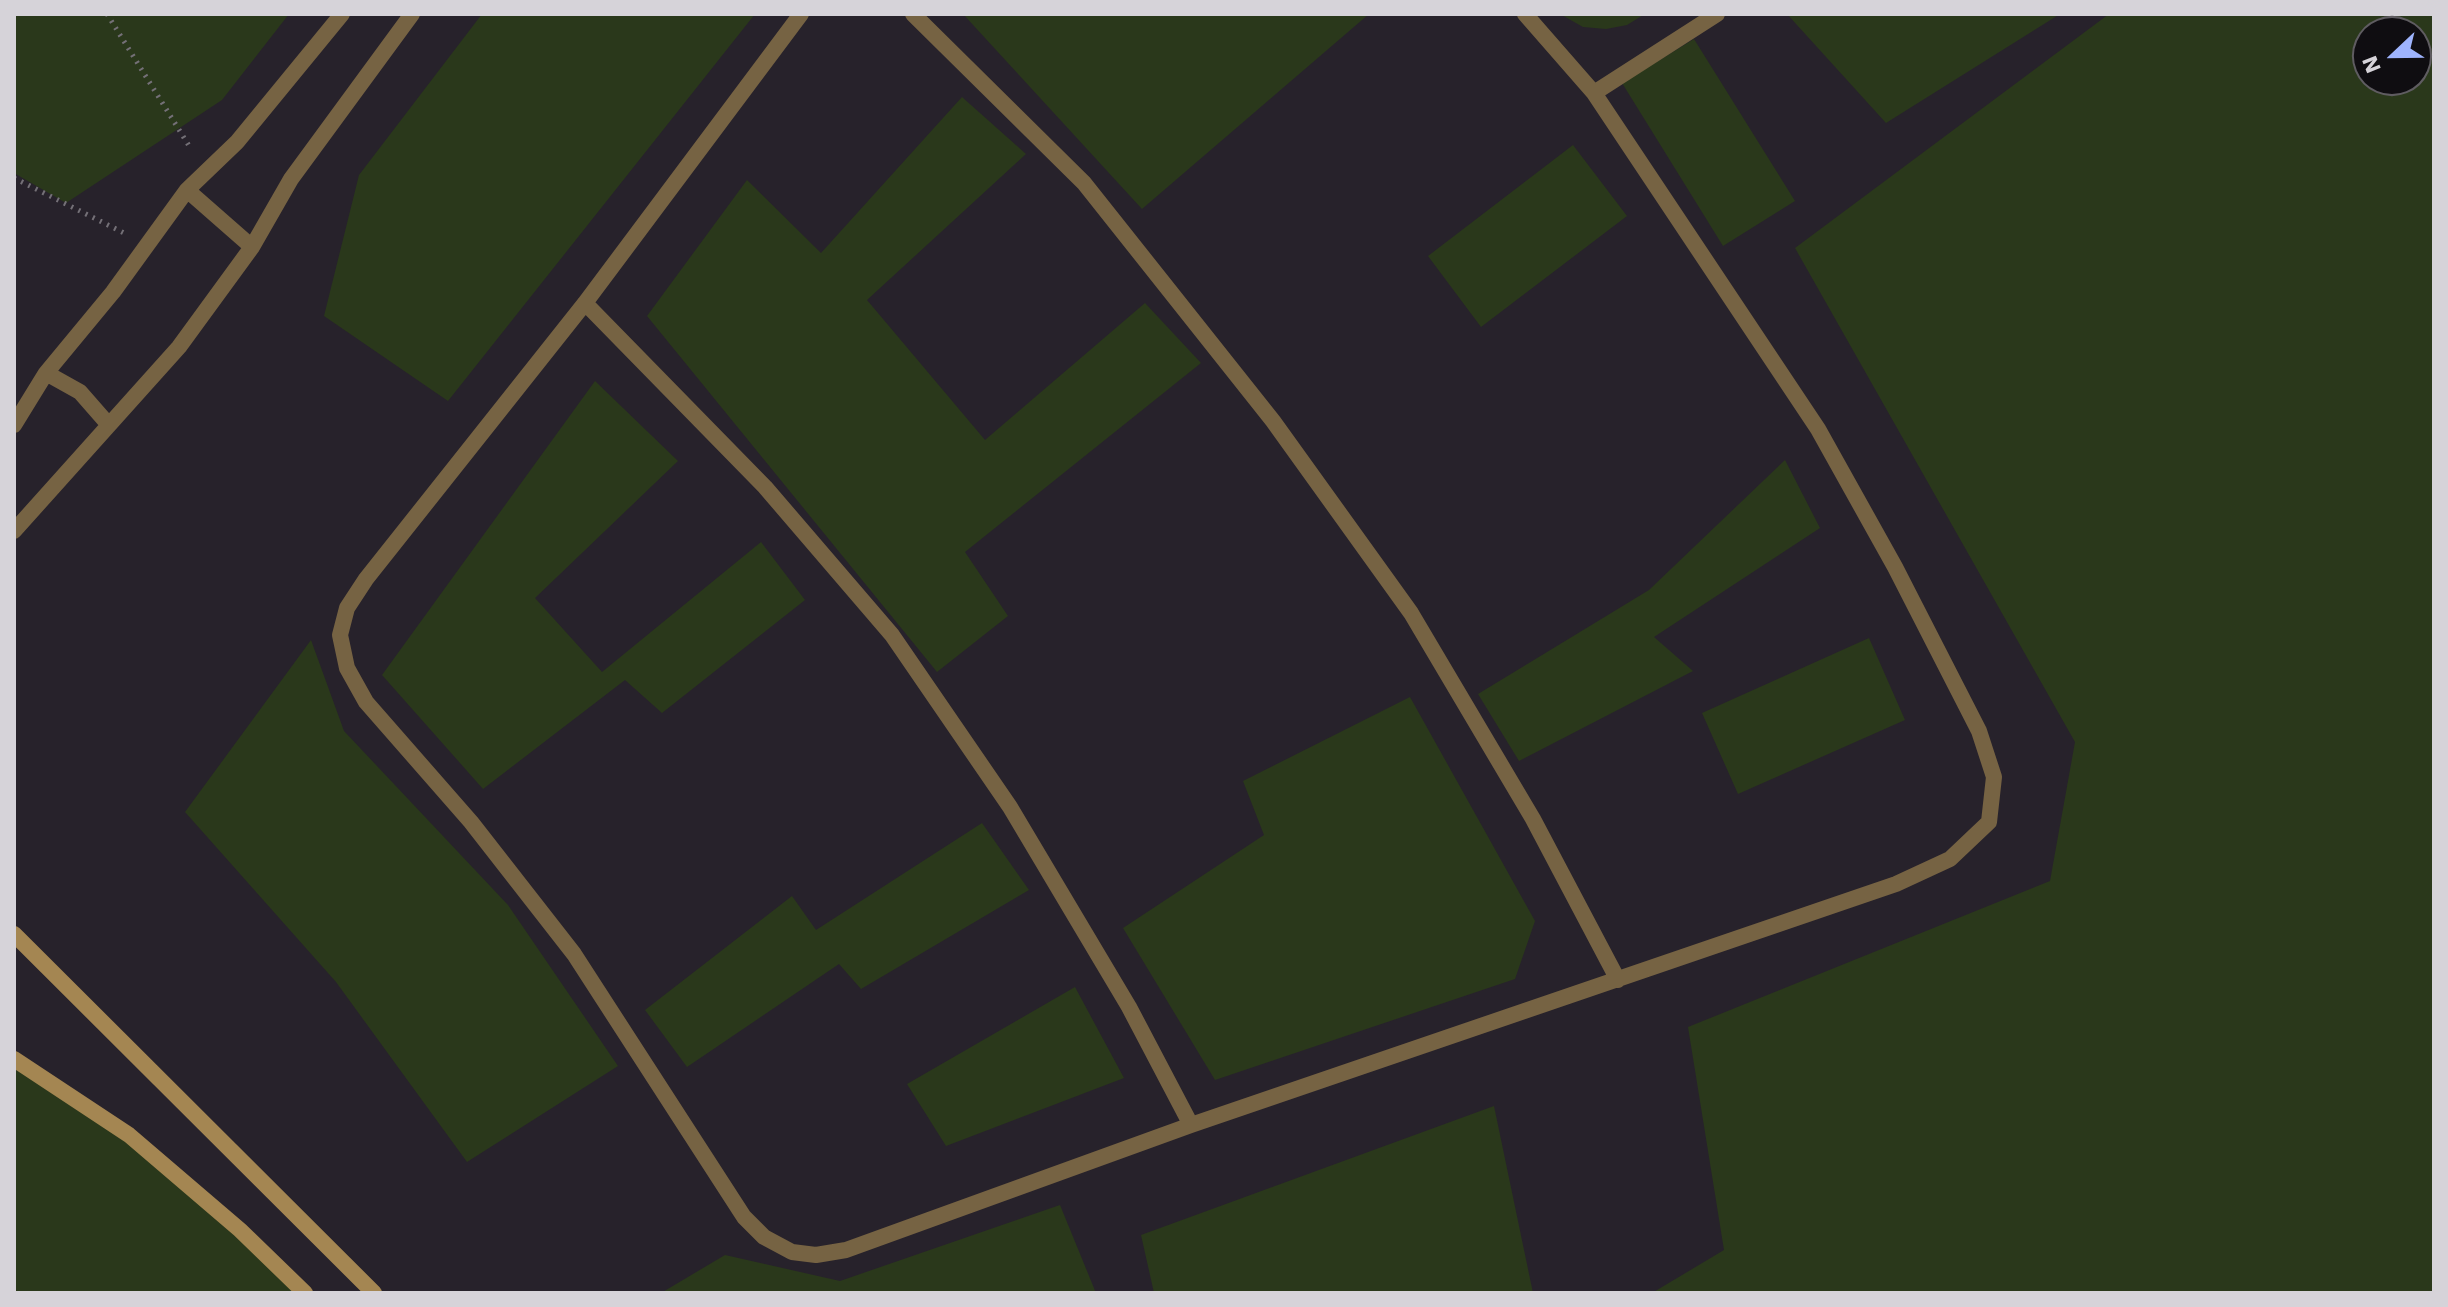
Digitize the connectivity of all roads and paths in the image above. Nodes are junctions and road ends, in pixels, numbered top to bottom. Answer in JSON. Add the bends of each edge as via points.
{"nodes":[{"id":1,"x":107,"y":14,"type":"edge"},
{"id":2,"x":342,"y":14,"type":"edge"},
{"id":3,"x":412,"y":14,"type":"edge"},
{"id":4,"x":801,"y":14,"type":"edge"},
{"id":5,"x":913,"y":14,"type":"edge"},
{"id":6,"x":1525,"y":14,"type":"edge"},
{"id":7,"x":1717,"y":14,"type":"edge"},
{"id":8,"x":1594,"y":93,"type":"junction"},
{"id":9,"x":206,"y":172,"type":"junction"},
{"id":10,"x":14,"y":178,"type":"edge"},
{"id":11,"x":187,"y":190,"type":"junction"},
{"id":12,"x":148,"y":245,"type":"junction"},
{"id":13,"x":252,"y":247,"type":"junction"},
{"id":14,"x":585,"y":303,"type":"junction"},
{"id":15,"x":46,"y":373,"type":"junction"},
{"id":16,"x":108,"y":424,"type":"junction"},
{"id":17,"x":14,"y":425,"type":"edge"},
{"id":18,"x":14,"y":531,"type":"edge"},
{"id":19,"x":14,"y":934,"type":"edge"},
{"id":20,"x":1618,"y":980,"type":"junction"},
{"id":21,"x":14,"y":1059,"type":"edge"},
{"id":22,"x":1191,"y":1125,"type":"junction"},
{"id":23,"x":305,"y":1293,"type":"edge"},
{"id":24,"x":374,"y":1293,"type":"edge"}],
"edges":[{"from":1,"to":9,"type":"path"},
{"from":2,"to":9,"type":"street"},
{"from":3,"to":13,"type":"street","via":[[291,179]]},
{"from":4,"to":14,"type":"street"},
{"from":5,"to":20,"type":"street","via":[[1084,183],[1273,421],[1411,613],[1533,819]]},
{"from":6,"to":8,"type":"street"},
{"from":7,"to":8,"type":"street"},
{"from":8,"to":20,"type":"street","via":[[1818,429],[1979,731],[1994,777],[1989,822],[1950,859],[1884,889]]},
{"from":9,"to":11,"type":"street"},
{"from":10,"to":12,"type":"path"},
{"from":11,"to":12,"type":"street"},
{"from":11,"to":13,"type":"street"},
{"from":12,"to":15,"type":"street"},
{"from":13,"to":16,"type":"street","via":[[179,347]]},
{"from":14,"to":22,"type":"street","via":[[765,487],[892,635],[1010,807],[1129,1007]]},
{"from":14,"to":22,"type":"street","via":[[366,579],[347,608],[340,635],[347,668],[366,702],[471,822],[574,954],[744,1217],[764,1237],[792,1252],[846,1250]]},
{"from":15,"to":16,"type":"street","via":[[80,392]]},
{"from":15,"to":17,"type":"street"},
{"from":16,"to":18,"type":"street"},
{"from":19,"to":24,"type":"street"},
{"from":20,"to":22,"type":"street"},
{"from":21,"to":23,"type":"street","via":[[129,1135]]}]}
